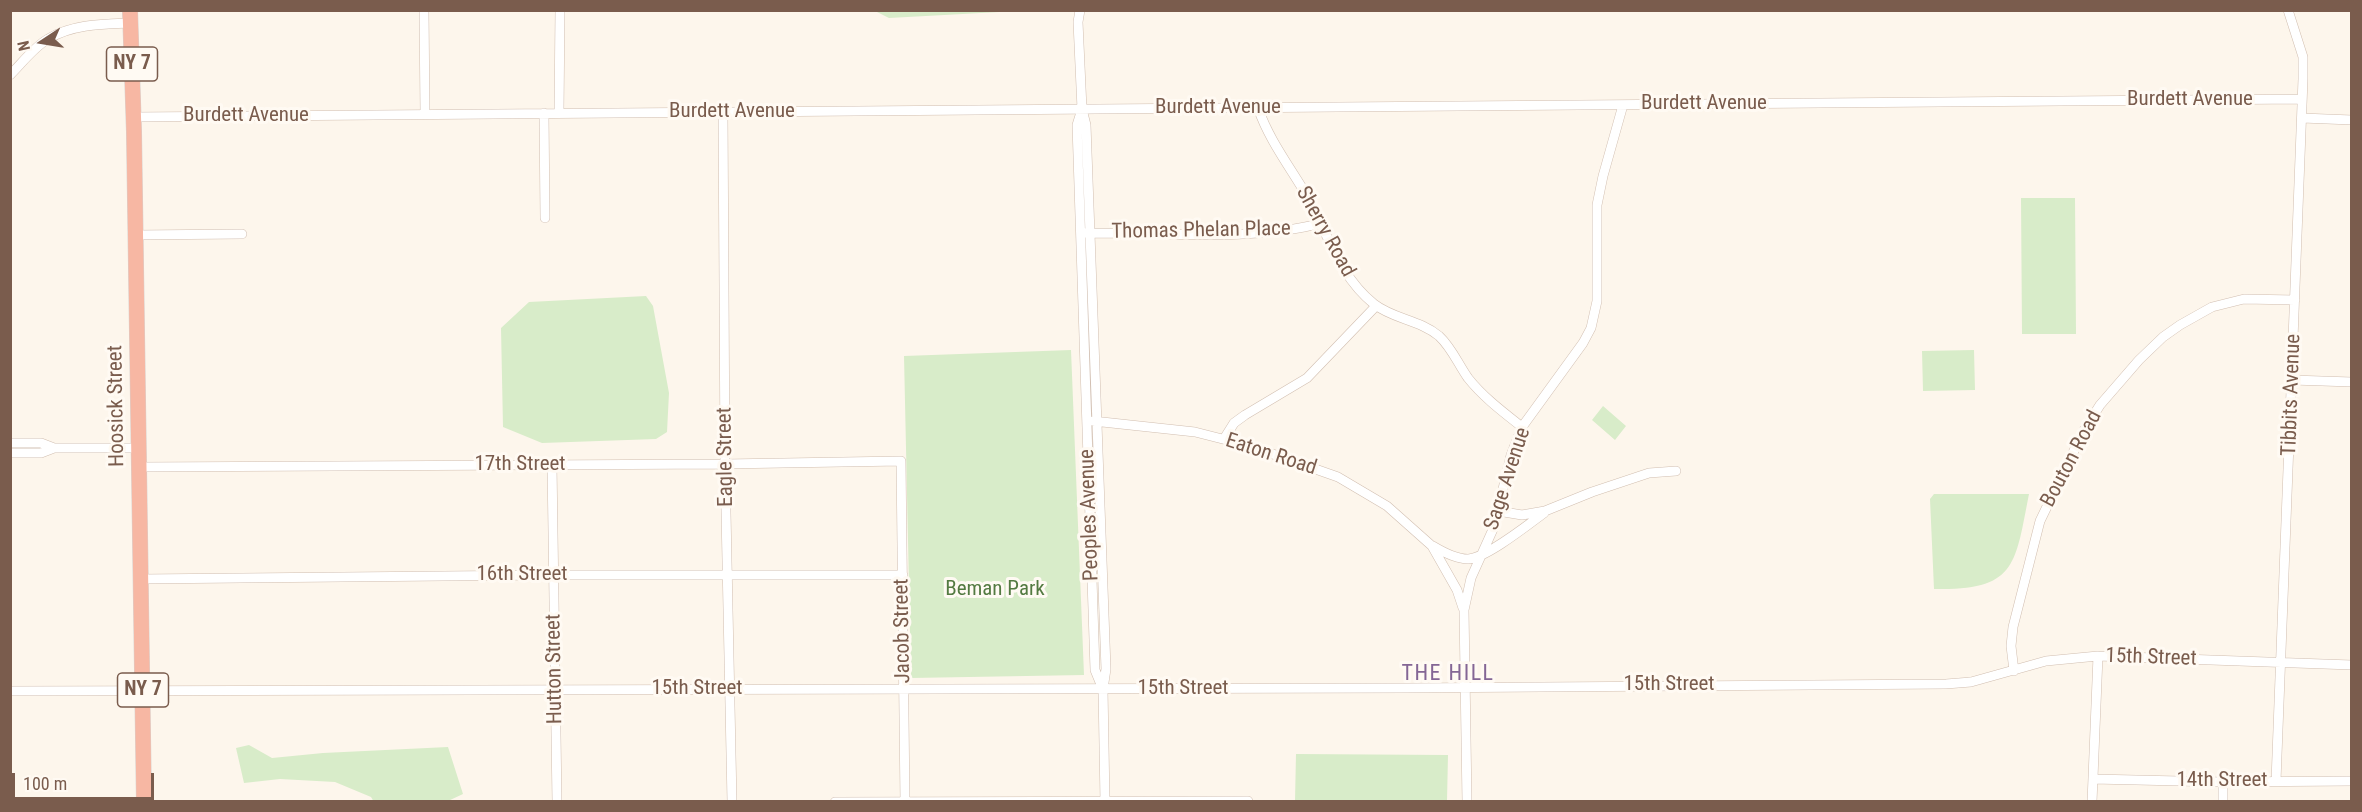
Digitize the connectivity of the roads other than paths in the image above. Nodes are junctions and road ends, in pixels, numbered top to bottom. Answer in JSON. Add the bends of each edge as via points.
{"nodes":[{"id":1,"x":424,"y":10,"type":"edge"},
{"id":2,"x":560,"y":10,"type":"edge"},
{"id":3,"x":1080,"y":10,"type":"edge"},
{"id":4,"x":2288,"y":10,"type":"edge"},
{"id":5,"x":130,"y":17,"type":"edge"},
{"id":6,"x":10,"y":75,"type":"edge"},
{"id":7,"x":2302,"y":99,"type":"junction"},
{"id":8,"x":1623,"y":105,"type":"junction"},
{"id":9,"x":1258,"y":108,"type":"junction"},
{"id":10,"x":1082,"y":109,"type":"junction"},
{"id":11,"x":723,"y":112,"type":"junction"},
{"id":12,"x":544,"y":113,"type":"junction"},
{"id":13,"x":559,"y":113,"type":"junction"},
{"id":14,"x":425,"y":114,"type":"junction"},
{"id":15,"x":134,"y":117,"type":"junction"},
{"id":16,"x":2302,"y":118,"type":"junction"},
{"id":17,"x":2352,"y":120,"type":"edge"},
{"id":18,"x":545,"y":218,"type":"dead end"},
{"id":19,"x":1322,"y":223,"type":"junction"},
{"id":20,"x":1085,"y":233,"type":"junction"},
{"id":21,"x":242,"y":234,"type":"dead end"},
{"id":22,"x":135,"y":235,"type":"junction"},
{"id":23,"x":2295,"y":300,"type":"junction"},
{"id":24,"x":1376,"y":306,"type":"junction"},
{"id":25,"x":1089,"y":339,"type":"junction"},
{"id":26,"x":2292,"y":380,"type":"junction"},
{"id":27,"x":2352,"y":382,"type":"edge"},
{"id":28,"x":1087,"y":420,"type":"junction"},
{"id":29,"x":1098,"y":421,"type":"junction"},
{"id":30,"x":1522,"y":427,"type":"junction"},
{"id":31,"x":1224,"y":439,"type":"junction"},
{"id":32,"x":10,"y":443,"type":"edge"},
{"id":33,"x":54,"y":448,"type":"junction"},
{"id":34,"x":139,"y":448,"type":"junction"},
{"id":35,"x":10,"y":453,"type":"edge"},
{"id":36,"x":901,"y":460,"type":"joint"},
{"id":37,"x":725,"y":464,"type":"junction"},
{"id":38,"x":552,"y":465,"type":"junction"},
{"id":39,"x":139,"y":467,"type":"junction"},
{"id":40,"x":1676,"y":471,"type":"dead end"},
{"id":41,"x":1498,"y":511,"type":"junction"},
{"id":42,"x":1545,"y":511,"type":"junction"},
{"id":43,"x":1432,"y":546,"type":"junction"},
{"id":44,"x":1482,"y":556,"type":"junction"},
{"id":45,"x":552,"y":575,"type":"junction"},
{"id":46,"x":729,"y":575,"type":"junction"},
{"id":47,"x":903,"y":575,"type":"junction"},
{"id":48,"x":141,"y":579,"type":"junction"},
{"id":49,"x":1464,"y":610,"type":"junction"},
{"id":50,"x":2098,"y":656,"type":"junction"},
{"id":51,"x":2280,"y":663,"type":"junction"},
{"id":52,"x":2352,"y":665,"type":"edge"},
{"id":53,"x":2014,"y":670,"type":"junction"},
{"id":54,"x":1467,"y":687,"type":"junction"},
{"id":55,"x":555,"y":688,"type":"junction"},
{"id":56,"x":904,"y":689,"type":"junction"},
{"id":57,"x":1102,"y":689,"type":"junction"},
{"id":58,"x":729,"y":690,"type":"junction"},
{"id":59,"x":10,"y":691,"type":"edge"},
{"id":60,"x":143,"y":691,"type":"junction"},
{"id":61,"x":2093,"y":779,"type":"junction"},
{"id":62,"x":2276,"y":781,"type":"junction"},
{"id":63,"x":2352,"y":781,"type":"edge"},
{"id":64,"x":2223,"y":782,"type":"junction"},
{"id":65,"x":144,"y":801,"type":"edge"},
{"id":66,"x":557,"y":801,"type":"edge"},
{"id":67,"x":732,"y":801,"type":"edge"},
{"id":68,"x":835,"y":801,"type":"edge"},
{"id":69,"x":905,"y":801,"type":"edge"},
{"id":70,"x":1105,"y":801,"type":"edge"},
{"id":71,"x":1248,"y":801,"type":"edge"},
{"id":72,"x":1467,"y":801,"type":"edge"},
{"id":73,"x":2092,"y":801,"type":"edge"},
{"id":74,"x":2223,"y":801,"type":"edge"}],
"edges":[{"from":1,"to":14,"type":"street"},
{"from":2,"to":13,"type":"street"},
{"from":3,"to":10,"type":"street","name":"Peoples Avenue"},
{"from":4,"to":7,"type":"street","name":"Tibbits Avenue","via":[[2303,57]]},
{"from":5,"to":6,"type":"street","via":[[58,33],[46,39]]},
{"from":5,"to":15,"type":"highway","name":"Hoosick Street","number":"NY 7"},
{"from":7,"to":8,"type":"street","name":"Burdett Avenue"},
{"from":7,"to":16,"type":"street","name":"Tibbits Avenue"},
{"from":8,"to":9,"type":"street","name":"Burdett Avenue"},
{"from":8,"to":30,"type":"street","name":"Sage Avenue","via":[[1597,205],[1598,301],[1591,328]]},
{"from":9,"to":10,"type":"street","name":"Burdett Avenue"},
{"from":9,"to":19,"type":"street","name":"Sherry Road","via":[[1265,129]]},
{"from":10,"to":11,"type":"street","name":"Burdett Avenue"},
{"from":10,"to":20,"type":"street","name":"Peoples Avenue","via":[[1077,125]]},
{"from":11,"to":13,"type":"street","name":"Burdett Avenue"},
{"from":11,"to":37,"type":"street","name":"Eagle Street"},
{"from":12,"to":13,"type":"street","name":"Burdett Avenue"},
{"from":12,"to":14,"type":"street","name":"Burdett Avenue"},
{"from":12,"to":18,"type":"street"},
{"from":14,"to":15,"type":"street","name":"Burdett Avenue"},
{"from":15,"to":22,"type":"highway","name":"Hoosick Street","number":"NY 7"},
{"from":16,"to":17,"type":"street"},
{"from":16,"to":23,"type":"street","name":"Tibbits Avenue"},
{"from":19,"to":20,"type":"street","name":"Thomas Phelan Place","via":[[1251,233]]},
{"from":19,"to":24,"type":"street","name":"Sherry Road","via":[[1346,275]]},
{"from":20,"to":25,"type":"street","name":"Peoples Avenue"},
{"from":21,"to":22,"type":"street"},
{"from":22,"to":34,"type":"highway","name":"Hoosick Street","number":"NY 7"},
{"from":23,"to":26,"type":"street","name":"Tibbits Avenue"},
{"from":23,"to":53,"type":"street","name":"Bouton Road","via":[[2244,299],[2204,311],[2163,338],[2100,405],[2040,521],[2013,627]]},
{"from":24,"to":30,"type":"street","name":"Sherry Road","via":[[1440,337],[1483,395]]},
{"from":24,"to":31,"type":"street","via":[[1307,378],[1234,423]]},
{"from":25,"to":28,"type":"street","name":"Peoples Avenue"},
{"from":25,"to":29,"type":"street","name":"Peoples Avenue"},
{"from":26,"to":27,"type":"street"},
{"from":26,"to":51,"type":"street","name":"Tibbits Avenue"},
{"from":28,"to":29,"type":"street","name":"Eaton Road"},
{"from":28,"to":57,"type":"street","name":"Peoples Avenue","via":[[1095,670]]},
{"from":29,"to":31,"type":"street","name":"Eaton Road"},
{"from":29,"to":57,"type":"street","name":"Peoples Avenue","via":[[1106,669]]},
{"from":30,"to":41,"type":"street","name":"Sage Avenue"},
{"from":31,"to":43,"type":"street","name":"Eaton Road","via":[[1338,477],[1387,506]]},
{"from":32,"to":33,"type":"street","via":[[41,443]]},
{"from":33,"to":34,"type":"street"},
{"from":33,"to":35,"type":"street","via":[[41,453]]},
{"from":34,"to":39,"type":"highway","name":"Hoosick Street","number":"NY 7"},
{"from":36,"to":37,"type":"street","name":"17th Street"},
{"from":36,"to":47,"type":"street","name":"Jacob Street"},
{"from":37,"to":38,"type":"street","name":"17th Street"},
{"from":37,"to":46,"type":"street","name":"Eagle Street"},
{"from":38,"to":39,"type":"street","name":"17th Street"},
{"from":38,"to":45,"type":"street","name":"Hutton Street"},
{"from":39,"to":48,"type":"highway","name":"Hoosick Street","number":"NY 7"},
{"from":40,"to":42,"type":"street","via":[[1638,476]]},
{"from":41,"to":42,"type":"street","via":[[1522,515]]},
{"from":41,"to":44,"type":"street","name":"Sage Avenue"},
{"from":42,"to":44,"type":"street"},
{"from":43,"to":44,"type":"street","name":"Eaton Road","via":[[1467,559]]},
{"from":43,"to":49,"type":"street","name":"Eaton Road"},
{"from":44,"to":49,"type":"street","name":"Sage Avenue","via":[[1471,578]]},
{"from":45,"to":46,"type":"street","name":"16th Street"},
{"from":45,"to":48,"type":"street","name":"16th Street"},
{"from":45,"to":55,"type":"street","name":"Hutton Street"},
{"from":46,"to":47,"type":"street","name":"16th Street"},
{"from":46,"to":58,"type":"street","name":"Eagle Street"},
{"from":47,"to":56,"type":"street","name":"Jacob Street"},
{"from":48,"to":60,"type":"highway","name":"Hoosick Street","number":"NY 7"},
{"from":49,"to":54,"type":"street","name":"Sage Avenue"},
{"from":50,"to":51,"type":"street","name":"15th Street"},
{"from":50,"to":53,"type":"street","name":"15th Street"},
{"from":50,"to":61,"type":"street"},
{"from":51,"to":52,"type":"street","name":"15th Street"},
{"from":51,"to":62,"type":"street","name":"Tibbits Avenue"},
{"from":53,"to":54,"type":"street","name":"15th Street","via":[[1971,682],[1946,684]]},
{"from":54,"to":57,"type":"street","name":"15th Street"},
{"from":54,"to":72,"type":"street","name":"Sage Avenue"},
{"from":55,"to":58,"type":"street","name":"15th Street"},
{"from":55,"to":60,"type":"street","name":"15th Street"},
{"from":55,"to":66,"type":"street","name":"Hutton Street"},
{"from":56,"to":57,"type":"street","name":"15th Street"},
{"from":56,"to":58,"type":"street","name":"15th Street"},
{"from":56,"to":69,"type":"street","name":"Jacob Street"},
{"from":57,"to":70,"type":"street","name":"Peoples Avenue"},
{"from":58,"to":67,"type":"street","name":"Eagle Street"},
{"from":59,"to":60,"type":"street","name":"15th Street"},
{"from":60,"to":65,"type":"highway","name":"Hoosick Street","number":"NY 7"},
{"from":61,"to":64,"type":"street","name":"14th Street"},
{"from":61,"to":73,"type":"street"},
{"from":62,"to":63,"type":"street","name":"14th Street"},
{"from":62,"to":64,"type":"street","name":"14th Street"},
{"from":64,"to":74,"type":"street"},
{"from":68,"to":69,"type":"street"},
{"from":69,"to":70,"type":"street"},
{"from":70,"to":71,"type":"street"}]}
